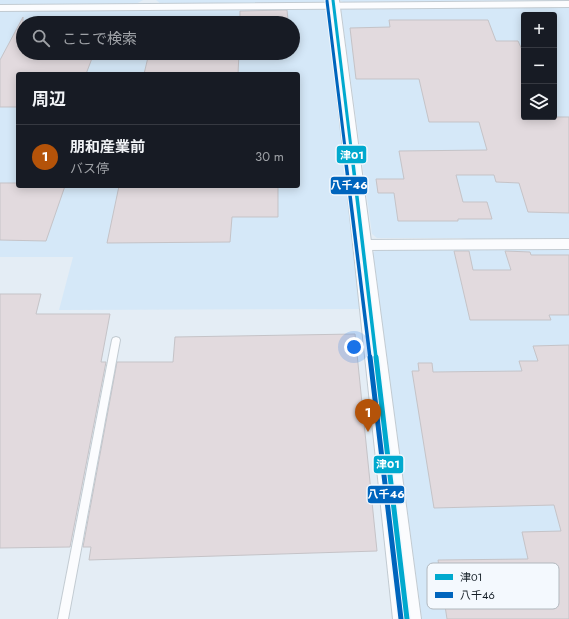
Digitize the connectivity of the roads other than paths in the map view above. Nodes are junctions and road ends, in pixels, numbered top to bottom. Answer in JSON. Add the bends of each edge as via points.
{"nodes":[{"id":1,"x":146,"y":3,"type":"edge"},
{"id":2,"x":333,"y":3,"type":"edge"},
{"id":3,"x":569,"y":4,"type":"edge"},
{"id":4,"x":0,"y":8,"type":"edge"},
{"id":5,"x":569,"y":244,"type":"edge"},
{"id":6,"x":363,"y":245,"type":"junction"},
{"id":7,"x":116,"y":340,"type":"dead end"},
{"id":8,"x":63,"y":619,"type":"edge"},
{"id":9,"x":407,"y":619,"type":"edge"}],
"edges":[{"from":1,"to":2,"type":"street"},
{"from":1,"to":4,"type":"street"},
{"from":2,"to":3,"type":"street"},
{"from":2,"to":6,"type":"street"},
{"from":5,"to":6,"type":"street"},
{"from":6,"to":9,"type":"street"},
{"from":7,"to":8,"type":"lane"}]}
